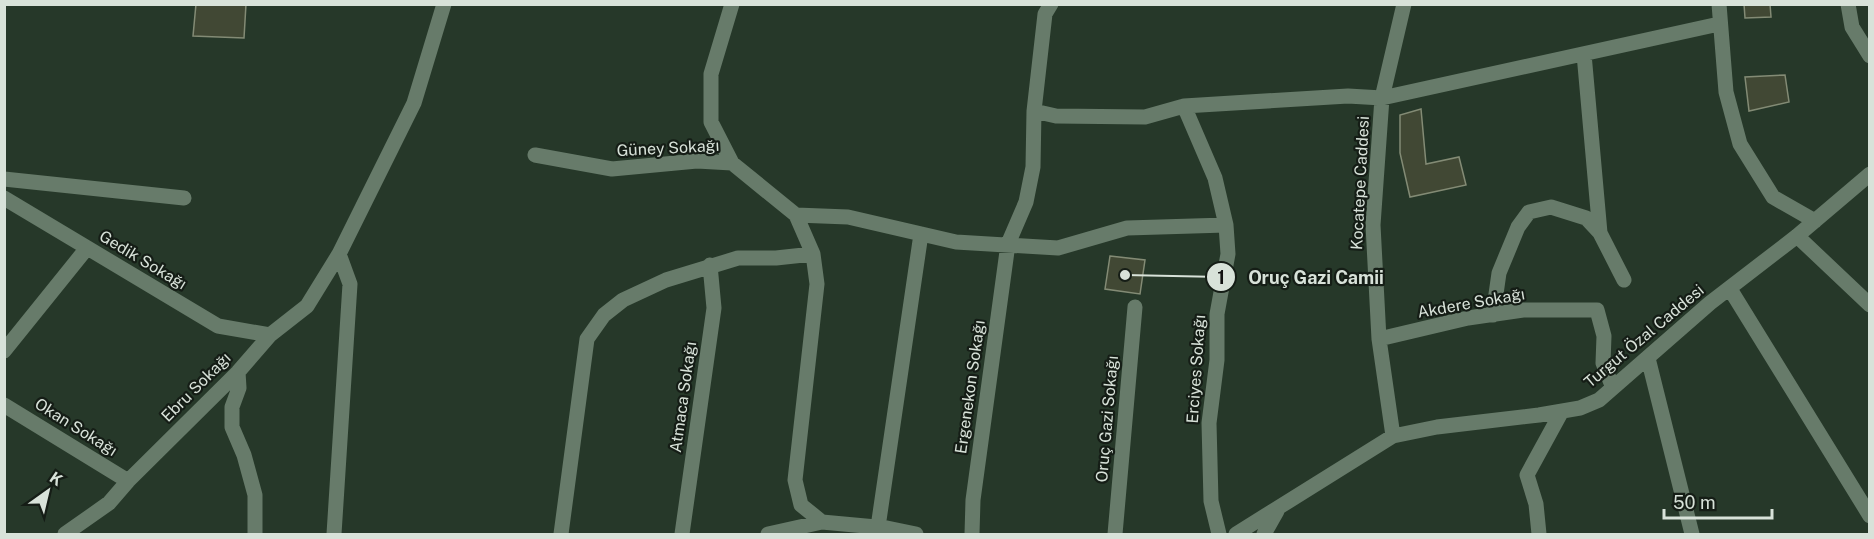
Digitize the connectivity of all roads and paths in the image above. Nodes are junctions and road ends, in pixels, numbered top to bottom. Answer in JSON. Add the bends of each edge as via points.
{"nodes":[{"id":1,"x":444,"y":4,"type":"edge"},
{"id":2,"x":732,"y":4,"type":"edge"},
{"id":3,"x":1051,"y":4,"type":"edge"},
{"id":4,"x":1404,"y":4,"type":"edge"},
{"id":5,"x":1719,"y":4,"type":"edge"},
{"id":6,"x":1848,"y":4,"type":"edge"},
{"id":7,"x":1719,"y":24,"type":"junction"},
{"id":8,"x":1584,"y":54,"type":"junction"},
{"id":9,"x":1869,"y":56,"type":"edge"},
{"id":10,"x":1382,"y":99,"type":"junction"},
{"id":11,"x":1184,"y":106,"type":"junction"},
{"id":12,"x":1034,"y":111,"type":"junction"},
{"id":13,"x":535,"y":155,"type":"dead end"},
{"id":14,"x":732,"y":163,"type":"junction"},
{"id":15,"x":1869,"y":174,"type":"edge"},
{"id":16,"x":4,"y":179,"type":"edge"},
{"id":17,"x":4,"y":198,"type":"edge"},
{"id":18,"x":184,"y":198,"type":"dead end"},
{"id":19,"x":796,"y":215,"type":"junction"},
{"id":20,"x":1815,"y":221,"type":"junction"},
{"id":21,"x":1226,"y":225,"type":"junction"},
{"id":22,"x":1600,"y":233,"type":"junction"},
{"id":23,"x":921,"y":234,"type":"junction"},
{"id":24,"x":1797,"y":236,"type":"junction"},
{"id":25,"x":1008,"y":244,"type":"junction"},
{"id":26,"x":87,"y":248,"type":"junction"},
{"id":27,"x":339,"y":254,"type":"junction"},
{"id":28,"x":813,"y":254,"type":"junction"},
{"id":29,"x":710,"y":265,"type":"junction"},
{"id":30,"x":1624,"y":280,"type":"dead end"},
{"id":31,"x":1730,"y":289,"type":"junction"},
{"id":32,"x":1869,"y":305,"type":"edge"},
{"id":33,"x":1134,"y":307,"type":"dead end"},
{"id":34,"x":1492,"y":315,"type":"junction"},
{"id":35,"x":270,"y":335,"type":"junction"},
{"id":36,"x":1379,"y":339,"type":"junction"},
{"id":37,"x":4,"y":351,"type":"edge"},
{"id":38,"x":1648,"y":358,"type":"junction"},
{"id":39,"x":238,"y":372,"type":"junction"},
{"id":40,"x":1613,"y":388,"type":"junction"},
{"id":41,"x":4,"y":405,"type":"edge"},
{"id":42,"x":1562,"y":411,"type":"junction"},
{"id":43,"x":1393,"y":436,"type":"junction"},
{"id":44,"x":128,"y":481,"type":"junction"},
{"id":45,"x":1278,"y":509,"type":"junction"},
{"id":46,"x":1869,"y":516,"type":"edge"},
{"id":47,"x":822,"y":522,"type":"junction"},
{"id":48,"x":878,"y":527,"type":"junction"},
{"id":49,"x":65,"y":534,"type":"edge"},
{"id":50,"x":255,"y":534,"type":"edge"},
{"id":51,"x":334,"y":534,"type":"edge"},
{"id":52,"x":561,"y":534,"type":"edge"},
{"id":53,"x":682,"y":534,"type":"edge"},
{"id":54,"x":768,"y":534,"type":"edge"},
{"id":55,"x":916,"y":534,"type":"edge"},
{"id":56,"x":972,"y":534,"type":"edge"},
{"id":57,"x":1115,"y":534,"type":"edge"},
{"id":58,"x":1219,"y":534,"type":"edge"},
{"id":59,"x":1236,"y":534,"type":"edge"},
{"id":60,"x":1264,"y":534,"type":"edge"},
{"id":61,"x":1539,"y":534,"type":"edge"},
{"id":62,"x":1692,"y":534,"type":"edge"}],
"edges":[{"from":1,"to":27,"type":"street","name":"Ebru Sokağı","via":[[414,103]]},
{"from":2,"to":14,"type":"street","via":[[711,74],[711,122]]},
{"from":3,"to":12,"type":"street","name":"Ergenekon Sokağı","via":[[1045,14]]},
{"from":4,"to":10,"type":"street","name":"Kocatepe Caddesi"},
{"from":5,"to":7,"type":"street"},
{"from":6,"to":9,"type":"street","via":[[1852,27]]},
{"from":7,"to":8,"type":"street"},
{"from":7,"to":20,"type":"street","via":[[1726,92],[1740,144],[1773,197]]},
{"from":8,"to":10,"type":"street"},
{"from":8,"to":22,"type":"street"},
{"from":10,"to":11,"type":"street","via":[[1348,96]]},
{"from":10,"to":36,"type":"street","name":"Kocatepe Caddesi","via":[[1373,225]]},
{"from":11,"to":12,"type":"street","via":[[1145,117],[1056,116]]},
{"from":11,"to":21,"type":"street","name":"Erciyes Sokağı","via":[[1215,178]]},
{"from":12,"to":25,"type":"street","name":"Ergenekon Sokağı","via":[[1032,176]]},
{"from":13,"to":14,"type":"street","name":"Güney Sokağı","via":[[612,169],[697,161]]},
{"from":14,"to":19,"type":"street"},
{"from":15,"to":20,"type":"street","name":"Turgut Özal Caddesi"},
{"from":16,"to":18,"type":"street"},
{"from":17,"to":26,"type":"street","name":"Gedik Sokağı"},
{"from":19,"to":23,"type":"street","via":[[848,217]]},
{"from":19,"to":28,"type":"street"},
{"from":20,"to":24,"type":"street","name":"Turgut Özal Caddesi"},
{"from":21,"to":25,"type":"street","via":[[1127,228],[1058,248]]},
{"from":21,"to":58,"type":"street","name":"Erciyes Sokağı","via":[[1228,254],[1217,314],[1217,360],[1209,423],[1211,501]]},
{"from":22,"to":30,"type":"street"},
{"from":22,"to":34,"type":"street","via":[[1586,218],[1551,207],[1529,212],[1518,227],[1499,273]]},
{"from":23,"to":25,"type":"street","via":[[956,242]]},
{"from":23,"to":48,"type":"street"},
{"from":24,"to":31,"type":"street","name":"Turgut Özal Caddesi"},
{"from":24,"to":32,"type":"street"},
{"from":25,"to":56,"type":"street","name":"Ergenekon Sokağı","via":[[973,500]]},
{"from":26,"to":35,"type":"street","name":"Gedik Sokağı","via":[[218,327]]},
{"from":26,"to":37,"type":"street"},
{"from":27,"to":35,"type":"street","name":"Ebru Sokağı","via":[[307,306]]},
{"from":27,"to":51,"type":"street","via":[[350,284]]},
{"from":28,"to":29,"type":"street","via":[[738,258]]},
{"from":28,"to":47,"type":"street","via":[[817,284],[795,480],[801,505]]},
{"from":29,"to":52,"type":"street","via":[[623,300],[604,315],[587,339]]},
{"from":29,"to":53,"type":"street","name":"Atmaca Sokağı","via":[[714,308]]},
{"from":31,"to":38,"type":"street","name":"Turgut Özal Caddesi"},
{"from":31,"to":46,"type":"street"},
{"from":33,"to":57,"type":"street","name":"Oruç Gazi Sokağı"},
{"from":34,"to":36,"type":"street","name":"Akdere Sokağı"},
{"from":34,"to":40,"type":"street","name":"Akdere Sokağı","via":[[1523,310],[1597,310],[1604,336],[1603,363]]},
{"from":35,"to":39,"type":"street","name":"Ebru Sokağı"},
{"from":36,"to":43,"type":"street","name":"Kocatepe Caddesi"},
{"from":38,"to":40,"type":"street","name":"Turgut Özal Caddesi"},
{"from":38,"to":62,"type":"street"},
{"from":39,"to":44,"type":"street","name":"Ebru Sokağı"},
{"from":39,"to":50,"type":"street","via":[[240,387],[232,407],[232,427],[255,495]]},
{"from":40,"to":42,"type":"street","name":"Turgut Özal Caddesi","via":[[1599,400]]},
{"from":41,"to":44,"type":"street","name":"Okan Sokağı"},
{"from":42,"to":43,"type":"street","name":"Turgut Özal Caddesi"},
{"from":42,"to":61,"type":"street","via":[[1527,475],[1536,504]]},
{"from":43,"to":45,"type":"street","name":"Turgut Özal Caddesi"},
{"from":44,"to":49,"type":"street","name":"Ebru Sokağı","via":[[109,503]]},
{"from":45,"to":59,"type":"street","name":"Turgut Özal Caddesi"},
{"from":45,"to":60,"type":"street"},
{"from":47,"to":48,"type":"street"},
{"from":47,"to":54,"type":"street"},
{"from":48,"to":55,"type":"street"}]}
